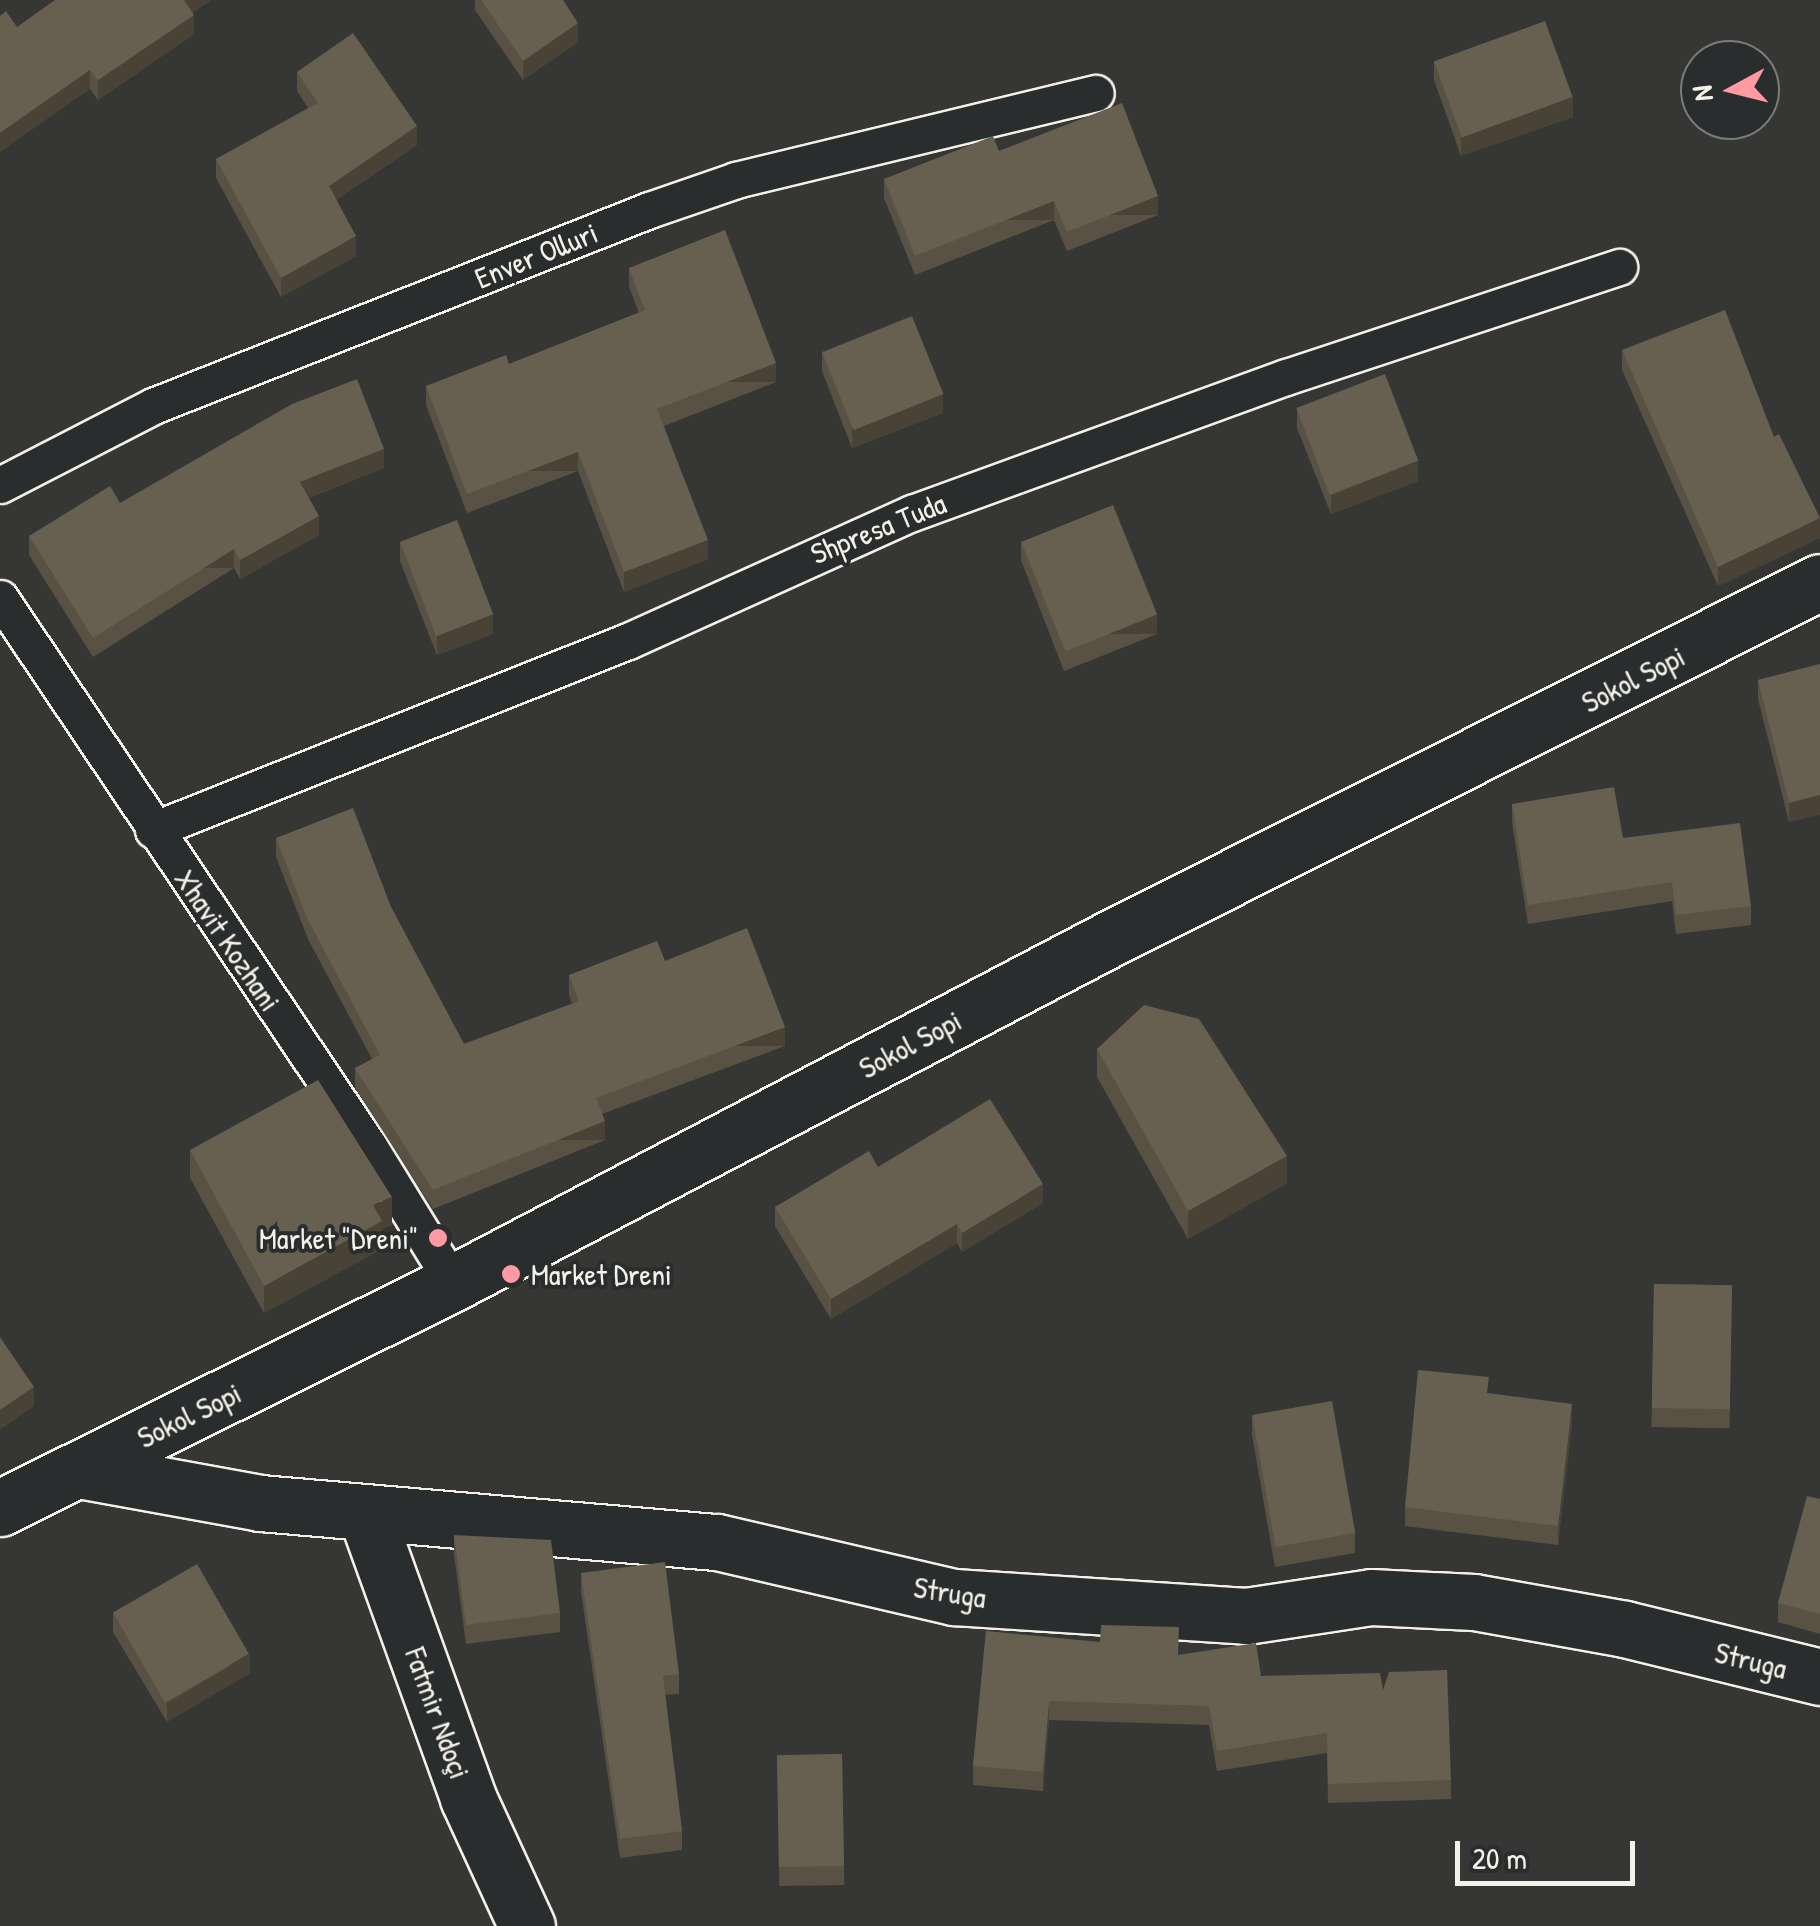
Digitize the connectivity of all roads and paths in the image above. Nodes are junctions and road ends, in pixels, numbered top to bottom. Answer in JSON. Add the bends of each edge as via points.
{"nodes":[{"id":1,"x":1096,"y":94,"type":"dead end"},
{"id":2,"x":1620,"y":267,"type":"dead end"},
{"id":3,"x":0,"y":485,"type":"edge"},
{"id":4,"x":1820,"y":582,"type":"edge"},
{"id":5,"x":0,"y":598,"type":"edge"},
{"id":6,"x":152,"y":830,"type":"junction"},
{"id":7,"x":454,"y":1283,"type":"junction"},
{"id":8,"x":79,"y":1470,"type":"junction"},
{"id":9,"x":0,"y":1508,"type":"edge"},
{"id":10,"x":366,"y":1514,"type":"junction"},
{"id":11,"x":1820,"y":1677,"type":"edge"},
{"id":12,"x":513,"y":1920,"type":"edge"}],
"edges":[{"from":1,"to":3,"type":"lane","name":"Enver Olluri","via":[[736,180],[649,210],[169,399]]},
{"from":2,"to":6,"type":"lane","name":"Shpresa Tuda","via":[[1286,377],[912,513],[628,641]]},
{"from":4,"to":7,"type":"street","name":"Sokol Sopi","via":[[1119,934]]},
{"from":5,"to":6,"type":"lane","name":"Xhavit Kozhani"},
{"from":6,"to":7,"type":"lane","name":"Xhavit Kozhani","via":[[369,1146]]},
{"from":7,"to":8,"type":"street","name":"Sokol Sopi"},
{"from":8,"to":9,"type":"street","name":"Sokol Sopi"},
{"from":8,"to":10,"type":"street","name":"Struga","via":[[260,1503]]},
{"from":10,"to":11,"type":"street","name":"Struga","via":[[718,1542],[973,1598],[1246,1616],[1370,1597],[1474,1602],[1625,1628]]},
{"from":10,"to":12,"type":"street","name":"Fatmir Ndoçi"}]}
